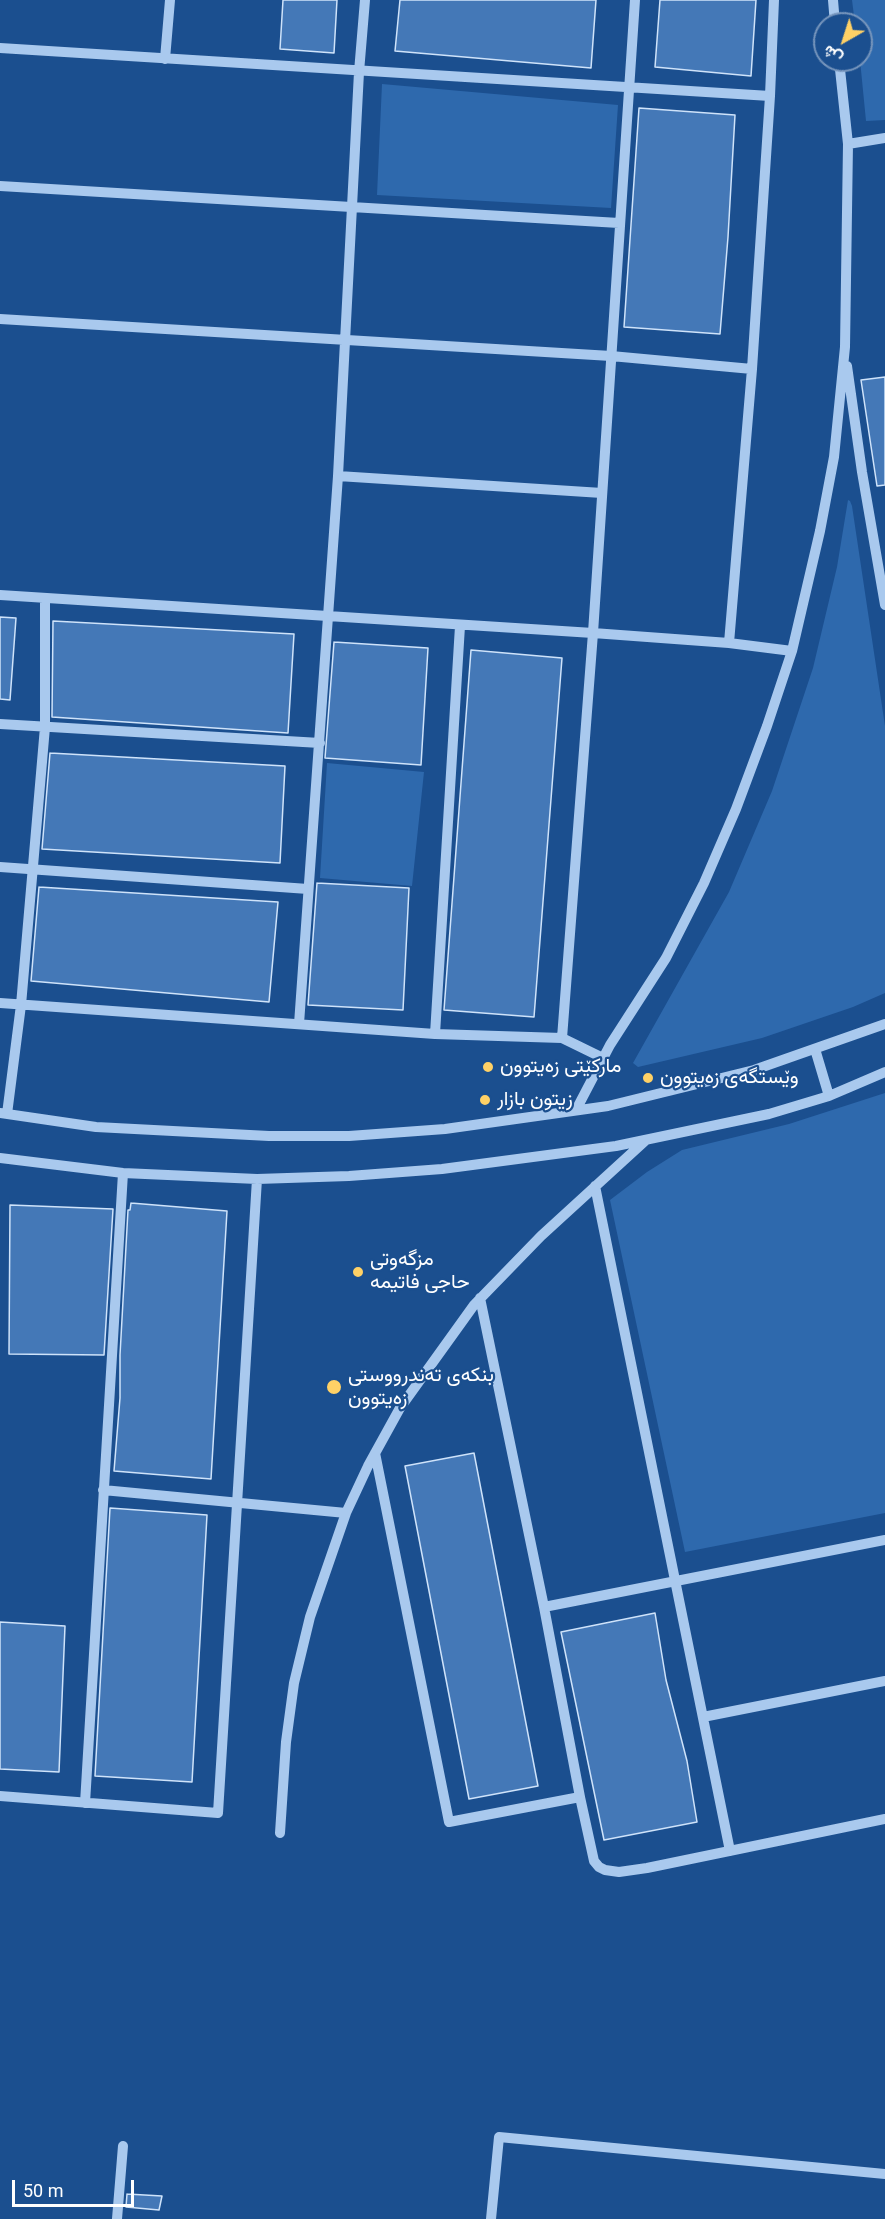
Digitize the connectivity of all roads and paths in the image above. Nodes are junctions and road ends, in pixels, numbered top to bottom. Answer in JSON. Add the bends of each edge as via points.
{"nodes":[{"id":1,"x":170,"y":0,"type":"edge"},
{"id":2,"x":364,"y":0,"type":"edge"},
{"id":3,"x":635,"y":0,"type":"edge"},
{"id":4,"x":774,"y":0,"type":"edge"},
{"id":5,"x":0,"y":48,"type":"edge"},
{"id":6,"x":165,"y":58,"type":"junction"},
{"id":7,"x":359,"y":72,"type":"junction"},
{"id":8,"x":840,"y":72,"type":"edge"},
{"id":9,"x":629,"y":89,"type":"junction"},
{"id":10,"x":770,"y":96,"type":"junction"},
{"id":11,"x":885,"y":138,"type":"edge"},
{"id":12,"x":848,"y":144,"type":"junction"},
{"id":13,"x":0,"y":186,"type":"edge"},
{"id":14,"x":352,"y":206,"type":"junction"},
{"id":15,"x":619,"y":223,"type":"junction"},
{"id":16,"x":0,"y":319,"type":"edge"},
{"id":17,"x":345,"y":340,"type":"junction"},
{"id":18,"x":845,"y":347,"type":"junction"},
{"id":19,"x":611,"y":356,"type":"junction"},
{"id":20,"x":752,"y":369,"type":"junction"},
{"id":21,"x":338,"y":476,"type":"junction"},
{"id":22,"x":602,"y":493,"type":"junction"},
{"id":23,"x":881,"y":549,"type":"edge"},
{"id":24,"x":0,"y":595,"type":"edge"},
{"id":25,"x":45,"y":598,"type":"junction"},
{"id":26,"x":885,"y":605,"type":"edge"},
{"id":27,"x":327,"y":616,"type":"junction"},
{"id":28,"x":460,"y":626,"type":"junction"},
{"id":29,"x":593,"y":633,"type":"junction"},
{"id":30,"x":729,"y":643,"type":"junction"},
{"id":31,"x":792,"y":651,"type":"junction"},
{"id":32,"x":0,"y":724,"type":"edge"},
{"id":33,"x":45,"y":727,"type":"junction"},
{"id":34,"x":320,"y":743,"type":"junction"},
{"id":35,"x":0,"y":867,"type":"edge"},
{"id":36,"x":32,"y":869,"type":"junction"},
{"id":37,"x":309,"y":889,"type":"junction"},
{"id":38,"x":0,"y":1003,"type":"edge"},
{"id":39,"x":21,"y":1005,"type":"junction"},
{"id":40,"x":299,"y":1024,"type":"junction"},
{"id":41,"x":885,"y":1024,"type":"edge"},
{"id":42,"x":435,"y":1034,"type":"junction"},
{"id":43,"x":562,"y":1038,"type":"junction"},
{"id":44,"x":815,"y":1048,"type":"junction"},
{"id":45,"x":603,"y":1058,"type":"junction"},
{"id":46,"x":885,"y":1072,"type":"edge"},
{"id":47,"x":829,"y":1096,"type":"junction"},
{"id":48,"x":576,"y":1110,"type":"junction"},
{"id":49,"x":4,"y":1114,"type":"edge"},
{"id":50,"x":647,"y":1139,"type":"junction"},
{"id":51,"x":0,"y":1158,"type":"edge"},
{"id":52,"x":123,"y":1173,"type":"junction"},
{"id":53,"x":257,"y":1179,"type":"junction"},
{"id":54,"x":595,"y":1186,"type":"junction"},
{"id":55,"x":480,"y":1298,"type":"junction"},
{"id":56,"x":375,"y":1453,"type":"junction"},
{"id":57,"x":103,"y":1490,"type":"junction"},
{"id":58,"x":236,"y":1503,"type":"junction"},
{"id":59,"x":346,"y":1513,"type":"junction"},
{"id":60,"x":885,"y":1540,"type":"edge"},
{"id":61,"x":675,"y":1581,"type":"junction"},
{"id":62,"x":544,"y":1607,"type":"junction"},
{"id":63,"x":885,"y":1681,"type":"edge"},
{"id":64,"x":703,"y":1717,"type":"junction"},
{"id":65,"x":0,"y":1796,"type":"edge"},
{"id":66,"x":580,"y":1797,"type":"junction"},
{"id":67,"x":85,"y":1803,"type":"junction"},
{"id":68,"x":885,"y":1820,"type":"edge"},
{"id":69,"x":280,"y":1833,"type":"dead end"},
{"id":70,"x":730,"y":1851,"type":"junction"},
{"id":71,"x":123,"y":2146,"type":"dead end"},
{"id":72,"x":885,"y":2174,"type":"edge"},
{"id":73,"x":117,"y":2219,"type":"edge"},
{"id":74,"x":491,"y":2219,"type":"edge"}],
"edges":[{"from":1,"to":6,"type":"street"},
{"from":2,"to":7,"type":"street"},
{"from":3,"to":9,"type":"street"},
{"from":4,"to":10,"type":"street"},
{"from":5,"to":6,"type":"street"},
{"from":6,"to":7,"type":"street"},
{"from":7,"to":9,"type":"street"},
{"from":7,"to":14,"type":"street"},
{"from":8,"to":12,"type":"street"},
{"from":9,"to":10,"type":"street"},
{"from":9,"to":15,"type":"street"},
{"from":10,"to":20,"type":"street"},
{"from":11,"to":12,"type":"street"},
{"from":12,"to":18,"type":"street"},
{"from":13,"to":14,"type":"street"},
{"from":14,"to":15,"type":"street"},
{"from":14,"to":17,"type":"street"},
{"from":15,"to":19,"type":"street"},
{"from":16,"to":17,"type":"street"},
{"from":17,"to":19,"type":"street"},
{"from":17,"to":21,"type":"street"},
{"from":18,"to":23,"type":"street","via":[[862,472]]},
{"from":18,"to":31,"type":"street","via":[[834,457]]},
{"from":19,"to":20,"type":"street"},
{"from":19,"to":22,"type":"street"},
{"from":20,"to":30,"type":"street"},
{"from":21,"to":22,"type":"street"},
{"from":21,"to":27,"type":"street"},
{"from":22,"to":29,"type":"street"},
{"from":23,"to":26,"type":"street"},
{"from":24,"to":25,"type":"street"},
{"from":25,"to":27,"type":"street"},
{"from":25,"to":33,"type":"street"},
{"from":27,"to":28,"type":"street"},
{"from":27,"to":34,"type":"street"},
{"from":28,"to":29,"type":"street"},
{"from":28,"to":42,"type":"street"},
{"from":29,"to":30,"type":"street"},
{"from":29,"to":43,"type":"street"},
{"from":30,"to":31,"type":"street"},
{"from":31,"to":45,"type":"street","via":[[736,809],[704,883],[666,958]]},
{"from":32,"to":33,"type":"street"},
{"from":33,"to":34,"type":"street"},
{"from":33,"to":36,"type":"street"},
{"from":34,"to":37,"type":"street"},
{"from":35,"to":36,"type":"street"},
{"from":36,"to":37,"type":"street"},
{"from":36,"to":39,"type":"street"},
{"from":37,"to":40,"type":"street"},
{"from":38,"to":39,"type":"street"},
{"from":39,"to":40,"type":"street"},
{"from":39,"to":49,"type":"street"},
{"from":40,"to":42,"type":"street"},
{"from":41,"to":44,"type":"street"},
{"from":42,"to":43,"type":"street"},
{"from":43,"to":45,"type":"street"},
{"from":44,"to":47,"type":"street"},
{"from":44,"to":48,"type":"street","via":[[754,1070],[608,1106]]},
{"from":45,"to":48,"type":"street"},
{"from":46,"to":47,"type":"street"},
{"from":47,"to":50,"type":"street","via":[[769,1114]]},
{"from":48,"to":49,"type":"street","via":[[445,1129],[314,1136],[96,1127]]},
{"from":50,"to":53,"type":"street","via":[[442,1170]]},
{"from":50,"to":54,"type":"street"},
{"from":51,"to":52,"type":"street"},
{"from":52,"to":53,"type":"street"},
{"from":52,"to":57,"type":"street"},
{"from":53,"to":58,"type":"street"},
{"from":54,"to":55,"type":"street"},
{"from":54,"to":61,"type":"street"},
{"from":55,"to":56,"type":"street","via":[[400,1408]]},
{"from":55,"to":62,"type":"street"},
{"from":56,"to":59,"type":"street"},
{"from":56,"to":66,"type":"street","via":[[449,1822]]},
{"from":57,"to":58,"type":"street"},
{"from":57,"to":67,"type":"street"},
{"from":58,"to":59,"type":"street"},
{"from":58,"to":67,"type":"street","via":[[218,1813]]},
{"from":59,"to":69,"type":"street","via":[[310,1617],[294,1683]]},
{"from":60,"to":61,"type":"street"},
{"from":61,"to":62,"type":"street"},
{"from":61,"to":64,"type":"street"},
{"from":62,"to":66,"type":"street"},
{"from":63,"to":64,"type":"street"},
{"from":64,"to":70,"type":"street"},
{"from":65,"to":67,"type":"street"},
{"from":66,"to":70,"type":"street","via":[[594,1861],[605,1870],[647,1868]]},
{"from":68,"to":70,"type":"street"},
{"from":71,"to":73,"type":"street"},
{"from":72,"to":74,"type":"street","via":[[499,2138]]}]}
